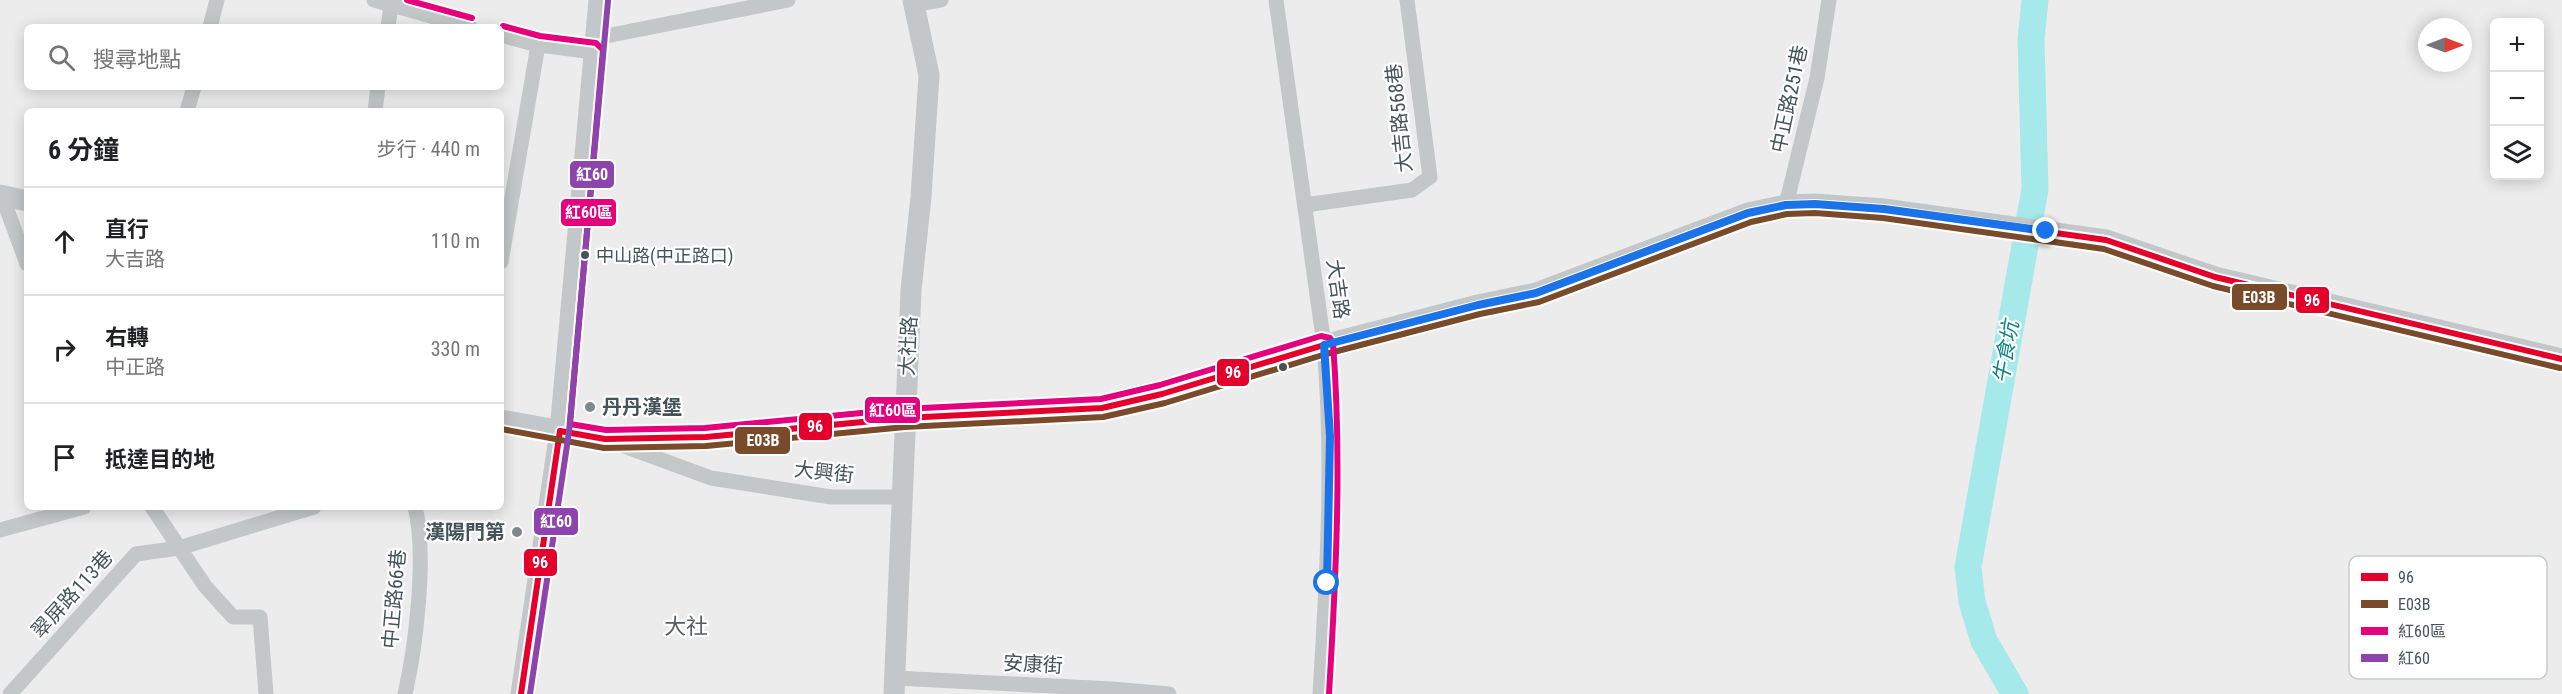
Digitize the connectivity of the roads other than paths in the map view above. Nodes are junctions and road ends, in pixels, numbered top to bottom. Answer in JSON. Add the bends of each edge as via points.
{"nodes":[{"id":1,"x":217,"y":0,"type":"edge"},
{"id":2,"x":374,"y":0,"type":"edge"},
{"id":3,"x":599,"y":0,"type":"edge"},
{"id":4,"x":788,"y":0,"type":"edge"},
{"id":5,"x":941,"y":0,"type":"edge"},
{"id":6,"x":1276,"y":0,"type":"edge"},
{"id":7,"x":1407,"y":0,"type":"edge"},
{"id":8,"x":1829,"y":0,"type":"edge"},
{"id":9,"x":913,"y":2,"type":"edge"},
{"id":10,"x":391,"y":5,"type":"junction"},
{"id":11,"x":211,"y":24,"type":"edge"},
{"id":12,"x":388,"y":24,"type":"edge"},
{"id":13,"x":459,"y":24,"type":"edge"},
{"id":14,"x":504,"y":36,"type":"edge"},
{"id":15,"x":538,"y":45,"type":"junction"},
{"id":16,"x":595,"y":45,"type":"junction"},
{"id":17,"x":193,"y":90,"type":"edge"},
{"id":18,"x":378,"y":90,"type":"edge"},
{"id":19,"x":188,"y":108,"type":"edge"},
{"id":20,"x":375,"y":108,"type":"edge"},
{"id":21,"x":1,"y":196,"type":"edge"},
{"id":22,"x":24,"y":200,"type":"edge"},
{"id":23,"x":1305,"y":205,"type":"junction"},
{"id":24,"x":1786,"y":205,"type":"junction"},
{"id":25,"x":504,"y":244,"type":"edge"},
{"id":26,"x":24,"y":256,"type":"edge"},
{"id":27,"x":1324,"y":345,"type":"junction"},
{"id":28,"x":2562,"y":359,"type":"edge"},
{"id":29,"x":904,"y":418,"type":"junction"},
{"id":30,"x":504,"y":421,"type":"edge"},
{"id":31,"x":560,"y":431,"type":"junction"},
{"id":32,"x":605,"y":439,"type":"junction"},
{"id":33,"x":903,"y":497,"type":"junction"},
{"id":34,"x":73,"y":510,"type":"edge"},
{"id":35,"x":154,"y":510,"type":"edge"},
{"id":36,"x":304,"y":510,"type":"edge"},
{"id":37,"x":416,"y":510,"type":"edge"},
{"id":38,"x":0,"y":530,"type":"edge"},
{"id":39,"x":179,"y":548,"type":"junction"},
{"id":40,"x":894,"y":686,"type":"edge"},
{"id":41,"x":10,"y":694,"type":"edge"},
{"id":42,"x":266,"y":694,"type":"edge"},
{"id":43,"x":405,"y":694,"type":"edge"},
{"id":44,"x":521,"y":694,"type":"edge"},
{"id":45,"x":1169,"y":694,"type":"edge"},
{"id":46,"x":1320,"y":694,"type":"edge"}],
"edges":[{"from":1,"to":11,"type":"street"},
{"from":2,"to":10,"type":"street"},
{"from":3,"to":16,"type":"main road"},
{"from":4,"to":16,"type":"street"},
{"from":5,"to":9,"type":"street"},
{"from":6,"to":23,"type":"street","name":"大吉路"},
{"from":7,"to":23,"type":"street","name":"大吉路568巷","via":[[1430,177],[1412,190]]},
{"from":8,"to":24,"type":"street","name":"中正路251巷","via":[[1817,78]]},
{"from":9,"to":29,"type":"main road","name":"大社路","via":[[929,75],[910,290]]},
{"from":10,"to":12,"type":"street"},
{"from":10,"to":13,"type":"street"},
{"from":14,"to":15,"type":"street"},
{"from":15,"to":16,"type":"street"},
{"from":15,"to":25,"type":"street"},
{"from":16,"to":31,"type":"main road"},
{"from":17,"to":19,"type":"street"},
{"from":18,"to":20,"type":"street"},
{"from":21,"to":22,"type":"main road"},
{"from":21,"to":26,"type":"street"},
{"from":23,"to":27,"type":"street","name":"大吉路"},
{"from":24,"to":27,"type":"main road","via":[[1748,213],[1536,293]]},
{"from":24,"to":28,"type":"main road","via":[[1884,209],[2106,240],[2215,277]]},
{"from":27,"to":29,"type":"main road","via":[[1102,408]]},
{"from":27,"to":46,"type":"street","name":"大吉路","via":[[1330,436]]},
{"from":29,"to":32,"type":"main road","via":[[706,437]]},
{"from":29,"to":33,"type":"main road","name":"大社路"},
{"from":30,"to":31,"type":"main road"},
{"from":31,"to":32,"type":"main road"},
{"from":31,"to":44,"type":"main road"},
{"from":32,"to":33,"type":"street","name":"大興街","via":[[711,478],[831,497]]},
{"from":33,"to":40,"type":"main road","name":"大社路"},
{"from":34,"to":38,"type":"street"},
{"from":35,"to":39,"type":"street"},
{"from":36,"to":39,"type":"street","name":"翠屏路113巷"},
{"from":37,"to":43,"type":"street","name":"中正路66巷","via":[[420,564]]},
{"from":39,"to":41,"type":"street","name":"翠屏路113巷","via":[[136,554]]},
{"from":39,"to":42,"type":"street","via":[[233,617],[260,617]]},
{"from":40,"to":45,"type":"street","name":"安康街","via":[[1112,689]]}]}
